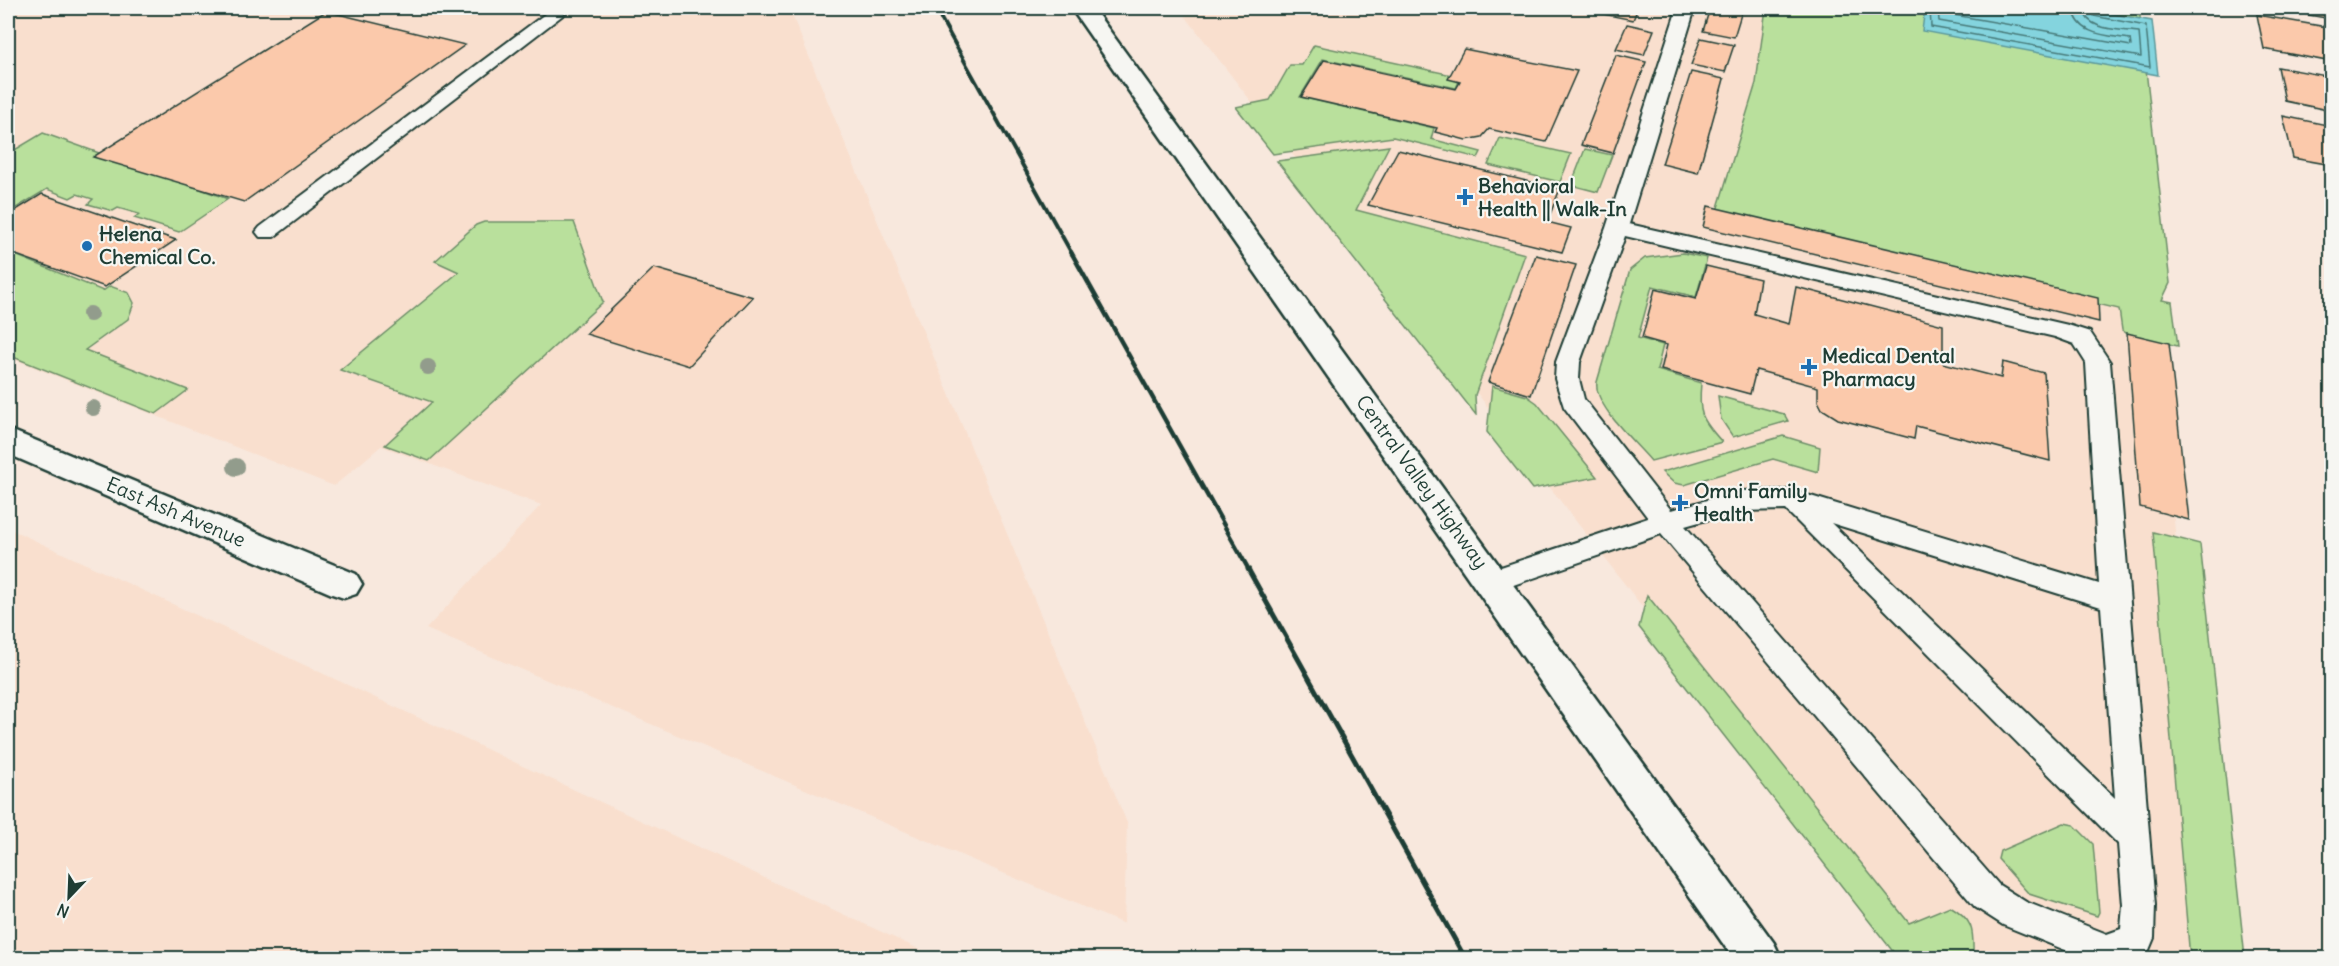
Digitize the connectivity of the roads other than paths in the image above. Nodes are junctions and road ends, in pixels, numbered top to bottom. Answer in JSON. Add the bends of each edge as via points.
{"nodes":[{"id":1,"x":563,"y":8,"type":"edge"},
{"id":2,"x":1082,"y":8,"type":"edge"},
{"id":3,"x":1683,"y":8,"type":"edge"},
{"id":4,"x":1617,"y":228,"type":"junction"},
{"id":5,"x":267,"y":232,"type":"dead end"},
{"id":6,"x":8,"y":441,"type":"edge"},
{"id":7,"x":1791,"y":500,"type":"junction"},
{"id":8,"x":1665,"y":521,"type":"junction"},
{"id":9,"x":1493,"y":581,"type":"junction"},
{"id":10,"x":344,"y":584,"type":"dead end"},
{"id":11,"x":2114,"y":600,"type":"junction"},
{"id":12,"x":2134,"y":838,"type":"junction"},
{"id":13,"x":1759,"y":958,"type":"edge"}],
"edges":[{"from":1,"to":5,"type":"lane"},
{"from":2,"to":9,"type":"main road","name":"Central Valley Highway"},
{"from":3,"to":4,"type":"lane"},
{"from":4,"to":8,"type":"lane","via":[[1568,362],[1567,379],[1573,401]]},
{"from":4,"to":11,"type":"lane","via":[[2082,338],[2098,362]]},
{"from":6,"to":10,"type":"main road","name":"East Ash Avenue"},
{"from":7,"to":8,"type":"lane","via":[[1739,501]]},
{"from":7,"to":11,"type":"lane"},
{"from":7,"to":12,"type":"lane"},
{"from":8,"to":9,"type":"lane"},
{"from":8,"to":12,"type":"lane","via":[[1987,896],[2015,914],[2083,943],[2107,951],[2120,948],[2137,938]]},
{"from":9,"to":13,"type":"main road","name":"Central Valley Highway"},
{"from":11,"to":12,"type":"lane"}]}
